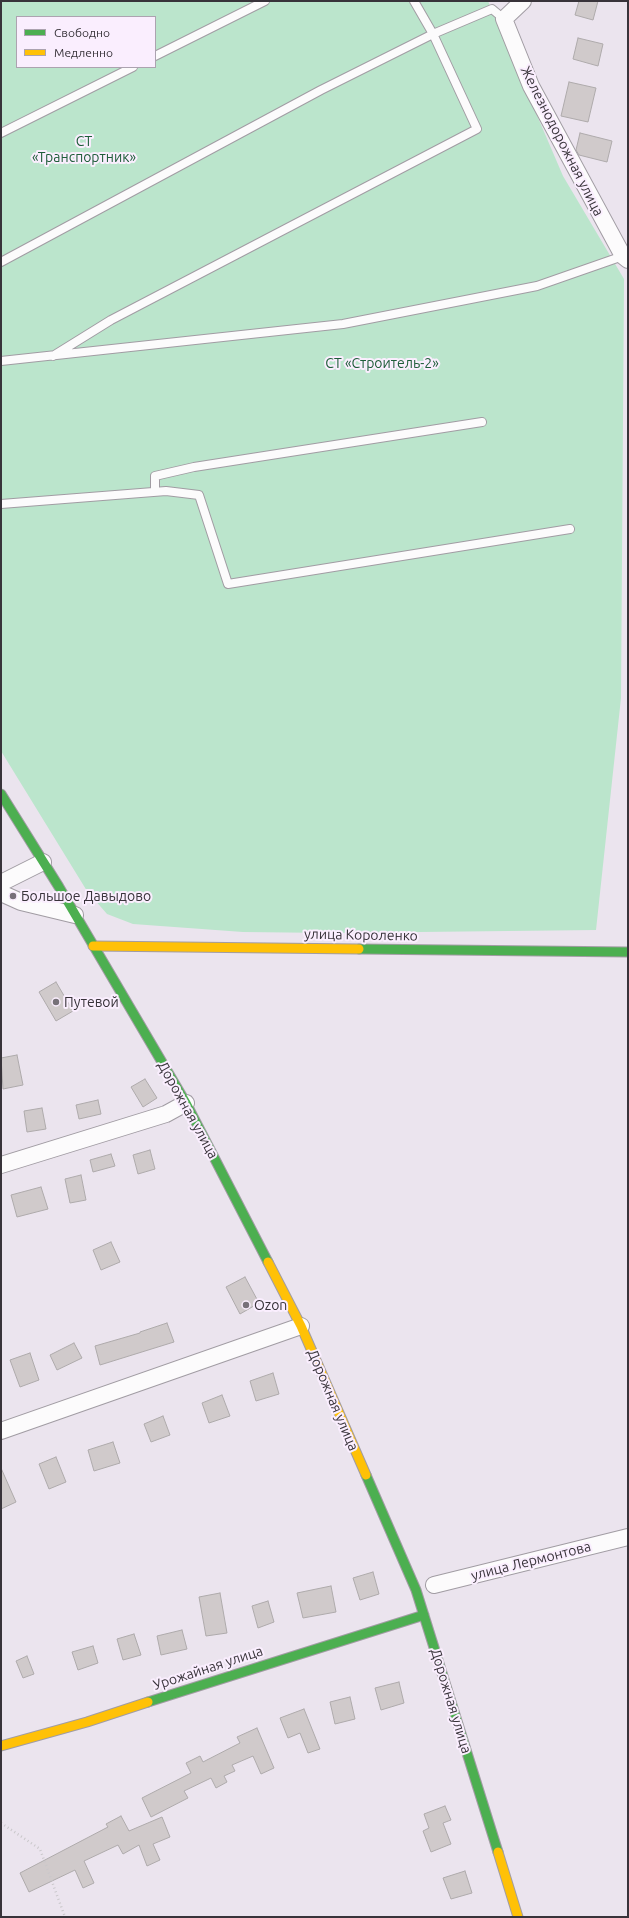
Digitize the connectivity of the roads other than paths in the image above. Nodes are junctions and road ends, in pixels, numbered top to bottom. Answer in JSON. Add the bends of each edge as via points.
{"nodes":[{"id":1,"x":265,"y":1,"type":"edge"},
{"id":2,"x":414,"y":1,"type":"edge"},
{"id":3,"x":523,"y":1,"type":"edge"},
{"id":4,"x":504,"y":18,"type":"junction"},
{"id":5,"x":433,"y":34,"type":"junction"},
{"id":6,"x":156,"y":56,"type":"edge"},
{"id":7,"x":131,"y":68,"type":"edge"},
{"id":8,"x":1,"y":133,"type":"edge"},
{"id":9,"x":625,"y":258,"type":"edge"},
{"id":10,"x":1,"y":262,"type":"edge"},
{"id":11,"x":53,"y":356,"type":"junction"},
{"id":12,"x":1,"y":361,"type":"edge"},
{"id":13,"x":482,"y":422,"type":"dead end"},
{"id":14,"x":155,"y":491,"type":"junction"},
{"id":15,"x":1,"y":504,"type":"edge"},
{"id":16,"x":570,"y":530,"type":"dead end"},
{"id":17,"x":1,"y":794,"type":"edge"},
{"id":18,"x":42,"y":862,"type":"junction"},
{"id":19,"x":1,"y":883,"type":"edge"},
{"id":20,"x":1,"y":893,"type":"edge"},
{"id":21,"x":75,"y":915,"type":"junction"},
{"id":22,"x":93,"y":946,"type":"junction"},
{"id":23,"x":628,"y":952,"type":"edge"},
{"id":24,"x":186,"y":1103,"type":"junction"},
{"id":25,"x":1,"y":1165,"type":"edge"},
{"id":26,"x":301,"y":1326,"type":"junction"},
{"id":27,"x":1,"y":1431,"type":"edge"},
{"id":28,"x":628,"y":1537,"type":"edge"},
{"id":29,"x":434,"y":1585,"type":"dead end"},
{"id":30,"x":424,"y":1615,"type":"junction"},
{"id":31,"x":1,"y":1746,"type":"edge"},
{"id":32,"x":518,"y":1917,"type":"edge"}],
"edges":[{"from":1,"to":6,"type":"lane"},
{"from":2,"to":5,"type":"lane"},
{"from":3,"to":4,"type":"street"},
{"from":4,"to":5,"type":"lane","via":[[492,9]]},
{"from":4,"to":9,"type":"street","name":"Железнодорожная улица","via":[[532,86]]},
{"from":5,"to":10,"type":"lane","via":[[321,90]]},
{"from":5,"to":11,"type":"lane","via":[[477,129],[111,320]]},
{"from":7,"to":8,"type":"lane"},
{"from":9,"to":11,"type":"lane","via":[[537,286],[343,324]]},
{"from":11,"to":12,"type":"lane"},
{"from":13,"to":14,"type":"lane","via":[[194,467],[155,476]]},
{"from":14,"to":15,"type":"lane"},
{"from":14,"to":16,"type":"lane","via":[[199,495],[228,584]]},
{"from":17,"to":18,"type":"main road","name":"Дорожная улица"},
{"from":18,"to":19,"type":"street"},
{"from":18,"to":21,"type":"main road","name":"Дорожная улица"},
{"from":20,"to":21,"type":"street","via":[[21,902]]},
{"from":21,"to":22,"type":"main road","name":"Дорожная улица"},
{"from":22,"to":23,"type":"main road","name":"улица Короленко"},
{"from":22,"to":24,"type":"main road","name":"Дорожная улица"},
{"from":24,"to":25,"type":"street","via":[[166,1114]]},
{"from":24,"to":26,"type":"main road","name":"Дорожная улица"},
{"from":26,"to":27,"type":"street"},
{"from":26,"to":30,"type":"main road","name":"Дорожная улица","via":[[416,1590]]},
{"from":28,"to":29,"type":"street","name":"улица Лермонтова"},
{"from":30,"to":31,"type":"main road","name":"Урожайная улица","via":[[86,1722]]},
{"from":30,"to":32,"type":"main road","name":"Дорожная улица"}]}
